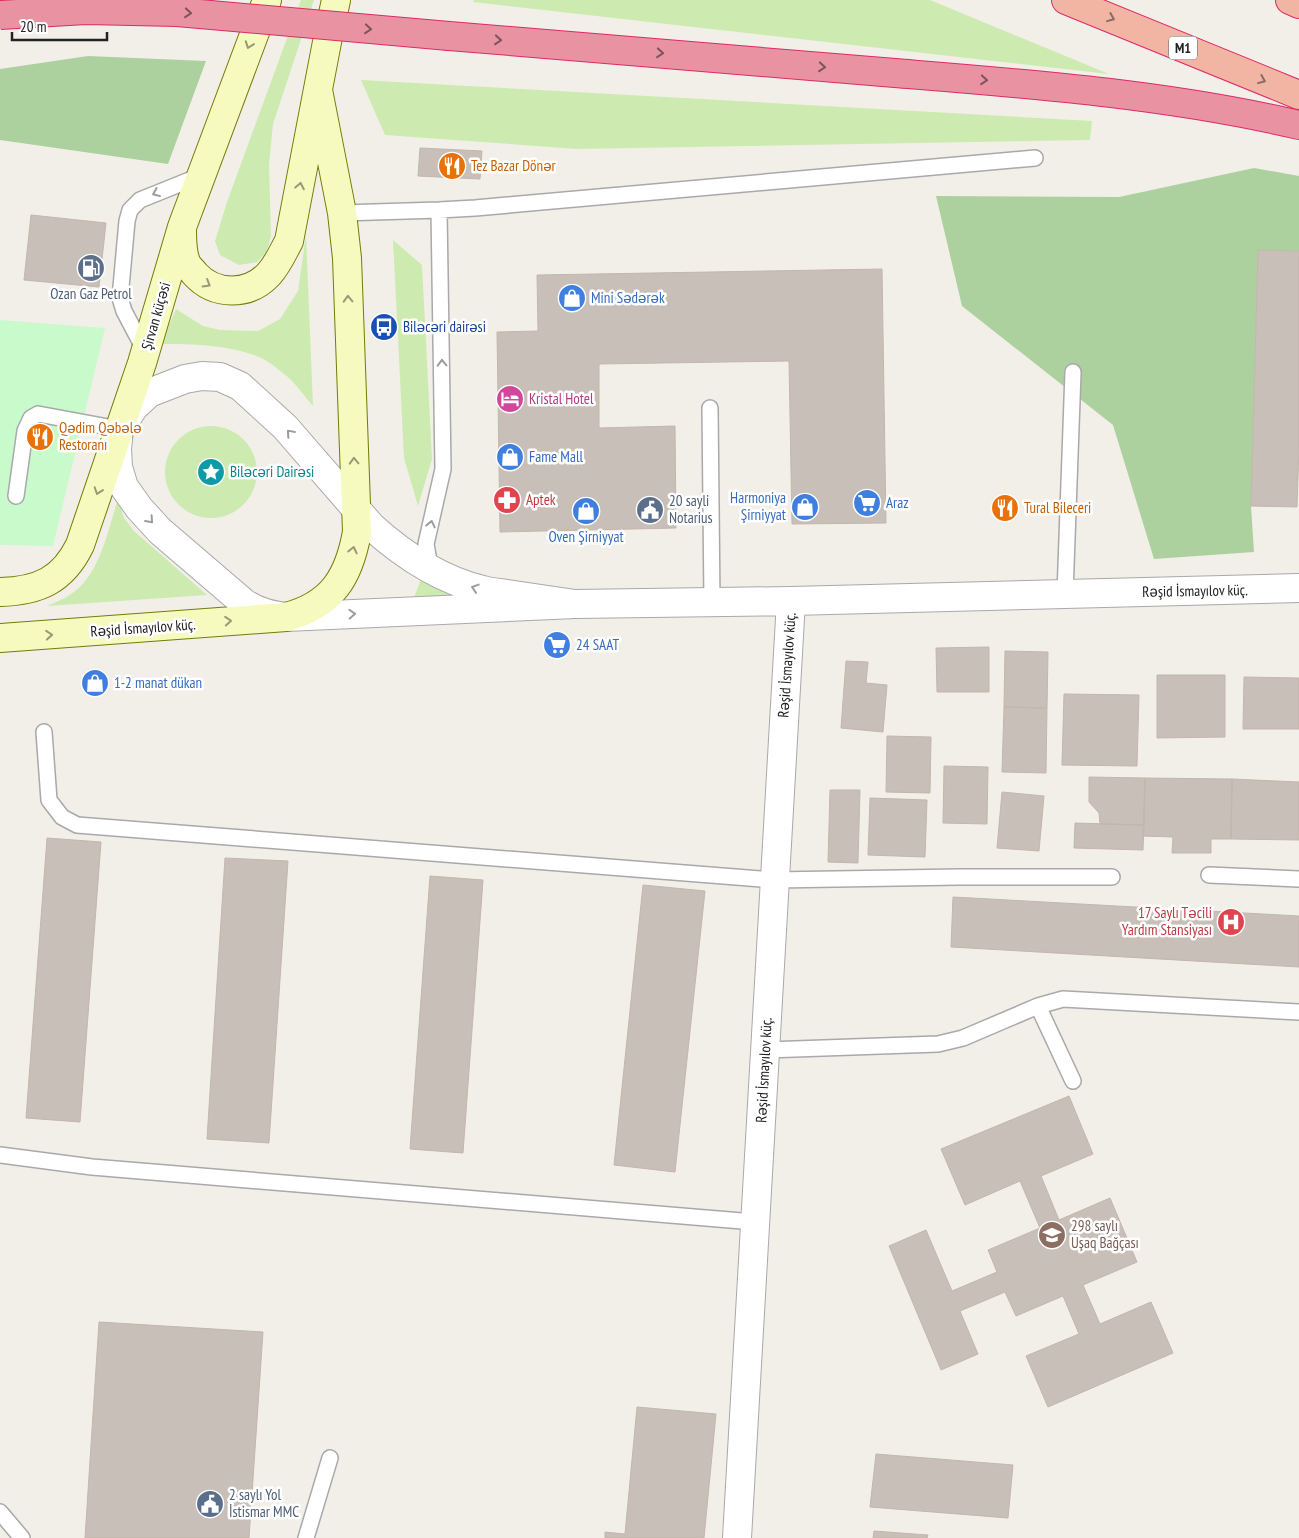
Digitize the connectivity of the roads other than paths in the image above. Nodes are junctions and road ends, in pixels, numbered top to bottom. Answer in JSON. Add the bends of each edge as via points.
{"nodes":[{"id":1,"x":267,"y":0,"type":"edge"},
{"id":2,"x":336,"y":0,"type":"edge"},
{"id":3,"x":1066,"y":0,"type":"edge"},
{"id":4,"x":1290,"y":0,"type":"edge"},
{"id":5,"x":1299,"y":4,"type":"edge"},
{"id":6,"x":0,"y":15,"type":"edge"},
{"id":7,"x":318,"y":90,"type":"junction"},
{"id":8,"x":1299,"y":95,"type":"edge"},
{"id":9,"x":1299,"y":125,"type":"edge"},
{"id":10,"x":1035,"y":158,"type":"dead end"},
{"id":11,"x":202,"y":175,"type":"junction"},
{"id":12,"x":439,"y":210,"type":"junction"},
{"id":13,"x":342,"y":212,"type":"junction"},
{"id":14,"x":182,"y":227,"type":"junction"},
{"id":15,"x":145,"y":351,"type":"junction"},
{"id":16,"x":1073,"y":372,"type":"dead end"},
{"id":17,"x":710,"y":408,"type":"dead end"},
{"id":18,"x":119,"y":429,"type":"junction"},
{"id":19,"x":16,"y":496,"type":"dead end"},
{"id":20,"x":356,"y":510,"type":"junction"},
{"id":21,"x":433,"y":572,"type":"junction"},
{"id":22,"x":1299,"y":588,"type":"edge"},
{"id":23,"x":3,"y":592,"type":"edge"},
{"id":24,"x":1065,"y":594,"type":"junction"},
{"id":25,"x":791,"y":601,"type":"junction"},
{"id":26,"x":712,"y":602,"type":"junction"},
{"id":27,"x":575,"y":604,"type":"junction"},
{"id":28,"x":286,"y":617,"type":"junction"},
{"id":29,"x":0,"y":638,"type":"edge"},
{"id":30,"x":44,"y":732,"type":"dead end"},
{"id":31,"x":1209,"y":875,"type":"dead end"},
{"id":32,"x":1112,"y":877,"type":"dead end"},
{"id":33,"x":1299,"y":879,"type":"edge"},
{"id":34,"x":774,"y":880,"type":"junction"},
{"id":35,"x":1038,"y":1006,"type":"junction"},
{"id":36,"x":1299,"y":1012,"type":"edge"},
{"id":37,"x":766,"y":1050,"type":"junction"},
{"id":38,"x":1073,"y":1081,"type":"dead end"},
{"id":39,"x":0,"y":1155,"type":"edge"},
{"id":40,"x":754,"y":1222,"type":"junction"},
{"id":41,"x":330,"y":1458,"type":"dead end"},
{"id":42,"x":0,"y":1512,"type":"edge"},
{"id":43,"x":22,"y":1538,"type":"edge"},
{"id":44,"x":306,"y":1538,"type":"edge"},
{"id":45,"x":737,"y":1538,"type":"edge"}],
"edges":[{"from":1,"to":11,"type":"main road","name":"Şirvan küçəsi","one_way":true},
{"from":2,"to":7,"type":"main road"},
{"from":3,"to":8,"type":"highway","number":"M1","one_way":true},
{"from":4,"to":5,"type":"highway"},
{"from":6,"to":9,"type":"highway","one_way":true,"bridge":true,"via":[[86,10],[177,12],[1037,85],[1150,98]]},
{"from":7,"to":13,"type":"main road"},
{"from":14,"to":7,"type":"main road","one_way":true,"via":[[186,263],[200,279],[216,288],[234,292],[269,275],[288,241]]},
{"from":10,"to":12,"type":"lane"},
{"from":11,"to":14,"type":"main road","name":"Şirvan küçəsi"},
{"from":11,"to":15,"type":"lane","one_way":true,"via":[[140,200],[130,210],[120,298]]},
{"from":12,"to":13,"type":"lane"},
{"from":21,"to":12,"type":"lane","one_way":true,"via":[[426,544],[443,469]]},
{"from":20,"to":13,"type":"main road","one_way":true,"via":[[347,258]]},
{"from":14,"to":15,"type":"main road","name":"Şirvan küçəsi"},
{"from":15,"to":18,"type":"main road","name":"Şirvan küçəsi"},
{"from":16,"to":24,"type":"lane"},
{"from":17,"to":26,"type":"lane"},
{"from":18,"to":19,"type":"lane","via":[[38,414],[31,418],[24,431]]},
{"from":20,"to":18,"type":"street","one_way":true,"via":[[285,427],[240,386],[220,377],[185,379],[149,393]]},
{"from":18,"to":23,"type":"main road","name":"Şirvan küçəsi","one_way":true,"via":[[74,556],[53,580],[27,589]]},
{"from":18,"to":28,"type":"street","one_way":true,"via":[[118,467],[124,487],[139,508],[160,531],[244,603],[268,615]]},
{"from":20,"to":21,"type":"street","via":[[386,540]]},
{"from":28,"to":20,"type":"main road","name":"Rəşid İsmayılov küç.","one_way":true,"via":[[300,614],[321,602],[341,581],[354,551]]},
{"from":27,"to":21,"type":"street","one_way":true,"via":[[484,590]]},
{"from":22,"to":24,"type":"street","name":"Rəşid İsmayılov küç."},
{"from":24,"to":25,"type":"street","name":"Rəşid İsmayılov küç."},
{"from":25,"to":26,"type":"street","name":"Rəşid İsmayılov küç."},
{"from":25,"to":34,"type":"street","name":"Rəşid İsmayılov küç."},
{"from":26,"to":27,"type":"street","name":"Rəşid İsmayılov küç."},
{"from":28,"to":27,"type":"street","one_way":true},
{"from":29,"to":28,"type":"main road","name":"Rəşid İsmayılov küç.","one_way":true},
{"from":30,"to":34,"type":"lane","via":[[49,800],[62,816],[77,825]]},
{"from":31,"to":33,"type":"lane"},
{"from":32,"to":34,"type":"lane"},
{"from":34,"to":37,"type":"street","name":"Rəşid İsmayılov küç."},
{"from":35,"to":36,"type":"lane","via":[[1062,999]]},
{"from":35,"to":37,"type":"lane","via":[[963,1038],[938,1044]]},
{"from":35,"to":38,"type":"lane"},
{"from":37,"to":40,"type":"street","name":"Rəşid İsmayılov küç."},
{"from":39,"to":40,"type":"lane","via":[[92,1166]]},
{"from":40,"to":45,"type":"street","name":"Rəşid İsmayılov küç."},
{"from":41,"to":44,"type":"lane"},
{"from":42,"to":43,"type":"lane"}]}
